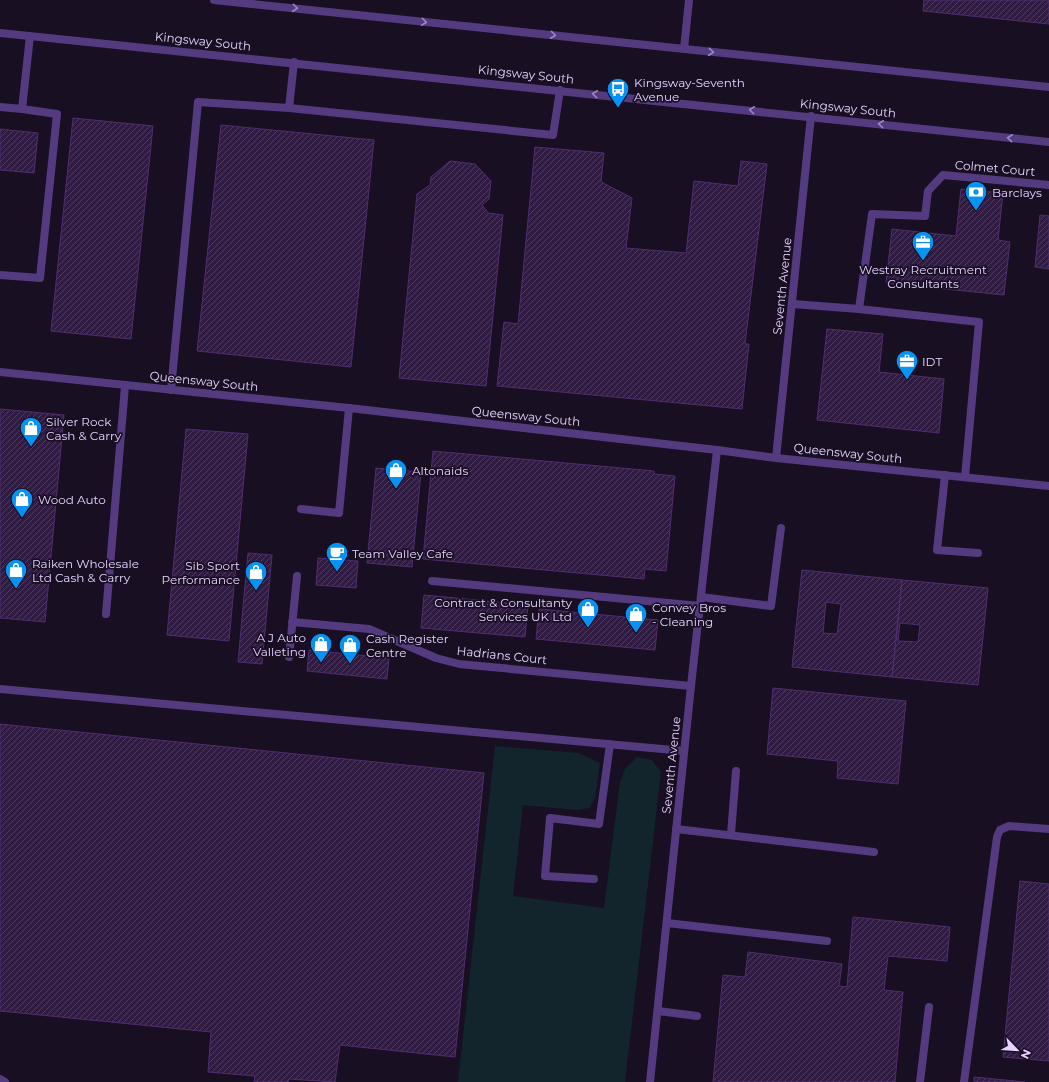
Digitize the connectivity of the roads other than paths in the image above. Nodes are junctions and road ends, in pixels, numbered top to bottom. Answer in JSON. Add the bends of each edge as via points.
{"nodes":[{"id":1,"x":214,"y":0,"type":"edge"},
{"id":2,"x":689,"y":0,"type":"edge"},
{"id":3,"x":0,"y":33,"type":"edge"},
{"id":4,"x":30,"y":36,"type":"junction"},
{"id":5,"x":684,"y":49,"type":"junction"},
{"id":6,"x":294,"y":62,"type":"junction"},
{"id":7,"x":1049,"y":87,"type":"edge"},
{"id":8,"x":560,"y":90,"type":"junction"},
{"id":9,"x":0,"y":107,"type":"edge"},
{"id":10,"x":289,"y":108,"type":"junction"},
{"id":11,"x":22,"y":109,"type":"junction"},
{"id":12,"x":811,"y":116,"type":"junction"},
{"id":13,"x":1049,"y":142,"type":"edge"},
{"id":14,"x":1049,"y":185,"type":"edge"},
{"id":15,"x":0,"y":275,"type":"edge"},
{"id":16,"x":793,"y":304,"type":"junction"},
{"id":17,"x":859,"y":309,"type":"junction"},
{"id":18,"x":0,"y":372,"type":"edge"},
{"id":19,"x":125,"y":386,"type":"junction"},
{"id":20,"x":170,"y":390,"type":"junction"},
{"id":21,"x":349,"y":408,"type":"junction"},
{"id":22,"x":717,"y":450,"type":"junction"},
{"id":23,"x":776,"y":458,"type":"junction"},
{"id":24,"x":945,"y":475,"type":"junction"},
{"id":25,"x":964,"y":477,"type":"junction"},
{"id":26,"x":1049,"y":486,"type":"edge"},
{"id":27,"x":301,"y":509,"type":"dead end"},
{"id":28,"x":781,"y":528,"type":"dead end"},
{"id":29,"x":978,"y":553,"type":"dead end"},
{"id":30,"x":297,"y":576,"type":"dead end"},
{"id":31,"x":432,"y":581,"type":"dead end"},
{"id":32,"x":700,"y":597,"type":"junction"},
{"id":33,"x":700,"y":606,"type":"junction"},
{"id":34,"x":106,"y":614,"type":"dead end"},
{"id":35,"x":292,"y":622,"type":"junction"},
{"id":36,"x":289,"y":657,"type":"dead end"},
{"id":37,"x":691,"y":686,"type":"junction"},
{"id":38,"x":0,"y":689,"type":"edge"},
{"id":39,"x":610,"y":744,"type":"junction"},
{"id":40,"x":684,"y":751,"type":"junction"},
{"id":41,"x":736,"y":771,"type":"dead end"},
{"id":42,"x":676,"y":829,"type":"junction"},
{"id":43,"x":1049,"y":829,"type":"edge"},
{"id":44,"x":731,"y":834,"type":"junction"},
{"id":45,"x":874,"y":852,"type":"dead end"},
{"id":46,"x":594,"y":879,"type":"dead end"},
{"id":47,"x":667,"y":923,"type":"junction"},
{"id":48,"x":827,"y":941,"type":"dead end"},
{"id":49,"x":929,"y":1007,"type":"dead end"},
{"id":50,"x":658,"y":1011,"type":"junction"},
{"id":51,"x":697,"y":1016,"type":"dead end"},
{"id":52,"x":0,"y":1079,"type":"edge"},
{"id":53,"x":5,"y":1082,"type":"edge"},
{"id":54,"x":650,"y":1082,"type":"edge"},
{"id":55,"x":920,"y":1082,"type":"edge"},
{"id":56,"x":964,"y":1082,"type":"edge"}],
"edges":[{"from":1,"to":5,"type":"street","one_way":true},
{"from":2,"to":5,"type":"street"},
{"from":3,"to":4,"type":"street","name":"Kingsway South"},
{"from":4,"to":6,"type":"street","name":"Kingsway South"},
{"from":4,"to":11,"type":"street"},
{"from":5,"to":7,"type":"street","one_way":true},
{"from":6,"to":8,"type":"street","name":"Kingsway South"},
{"from":6,"to":10,"type":"street"},
{"from":8,"to":10,"type":"street","via":[[553,134]]},
{"from":12,"to":8,"type":"street","name":"Kingsway South","one_way":true},
{"from":9,"to":11,"type":"street"},
{"from":10,"to":20,"type":"street","via":[[198,102]]},
{"from":11,"to":15,"type":"street","via":[[57,114],[40,278]]},
{"from":13,"to":12,"type":"street","name":"Kingsway South","one_way":true},
{"from":12,"to":16,"type":"street","name":"Seventh Avenue"},
{"from":14,"to":17,"type":"street","name":"Colmet Court","via":[[943,175],[928,191],[925,216],[872,214]]},
{"from":16,"to":17,"type":"street"},
{"from":16,"to":23,"type":"street","name":"Seventh Avenue"},
{"from":17,"to":25,"type":"street","via":[[979,322]]},
{"from":18,"to":19,"type":"street","name":"Queensway South"},
{"from":19,"to":20,"type":"street","name":"Queensway South"},
{"from":19,"to":34,"type":"street"},
{"from":20,"to":21,"type":"street","name":"Queensway South"},
{"from":21,"to":22,"type":"street","name":"Queensway South"},
{"from":21,"to":27,"type":"street","via":[[339,513]]},
{"from":22,"to":23,"type":"street","name":"Queensway South"},
{"from":22,"to":32,"type":"street","name":"Seventh Avenue"},
{"from":23,"to":24,"type":"street","name":"Queensway South"},
{"from":24,"to":25,"type":"street","name":"Queensway South"},
{"from":24,"to":29,"type":"street","via":[[937,550]]},
{"from":25,"to":26,"type":"street","name":"Queensway South"},
{"from":28,"to":32,"type":"street","via":[[771,606]]},
{"from":30,"to":35,"type":"street"},
{"from":31,"to":33,"type":"street"},
{"from":32,"to":33,"type":"street","name":"Seventh Avenue"},
{"from":33,"to":37,"type":"street","name":"Seventh Avenue"},
{"from":35,"to":36,"type":"street"},
{"from":35,"to":37,"type":"street","name":"Hadrians Court","via":[[369,629],[436,658],[459,664]]},
{"from":37,"to":40,"type":"street","name":"Seventh Avenue"},
{"from":38,"to":39,"type":"street"},
{"from":39,"to":40,"type":"street"},
{"from":39,"to":46,"type":"street","via":[[599,824],[550,818],[545,876]]},
{"from":40,"to":42,"type":"street","name":"Seventh Avenue"},
{"from":41,"to":44,"type":"street"},
{"from":42,"to":44,"type":"street"},
{"from":42,"to":47,"type":"street","name":"Seventh Avenue"},
{"from":43,"to":56,"type":"street","via":[[1009,826],[1000,830],[997,836]]},
{"from":44,"to":45,"type":"street"},
{"from":47,"to":48,"type":"street"},
{"from":47,"to":50,"type":"street","name":"Seventh Avenue"},
{"from":49,"to":55,"type":"street"},
{"from":50,"to":51,"type":"street"},
{"from":50,"to":54,"type":"street","name":"Seventh Avenue"},
{"from":52,"to":53,"type":"street"}]}
